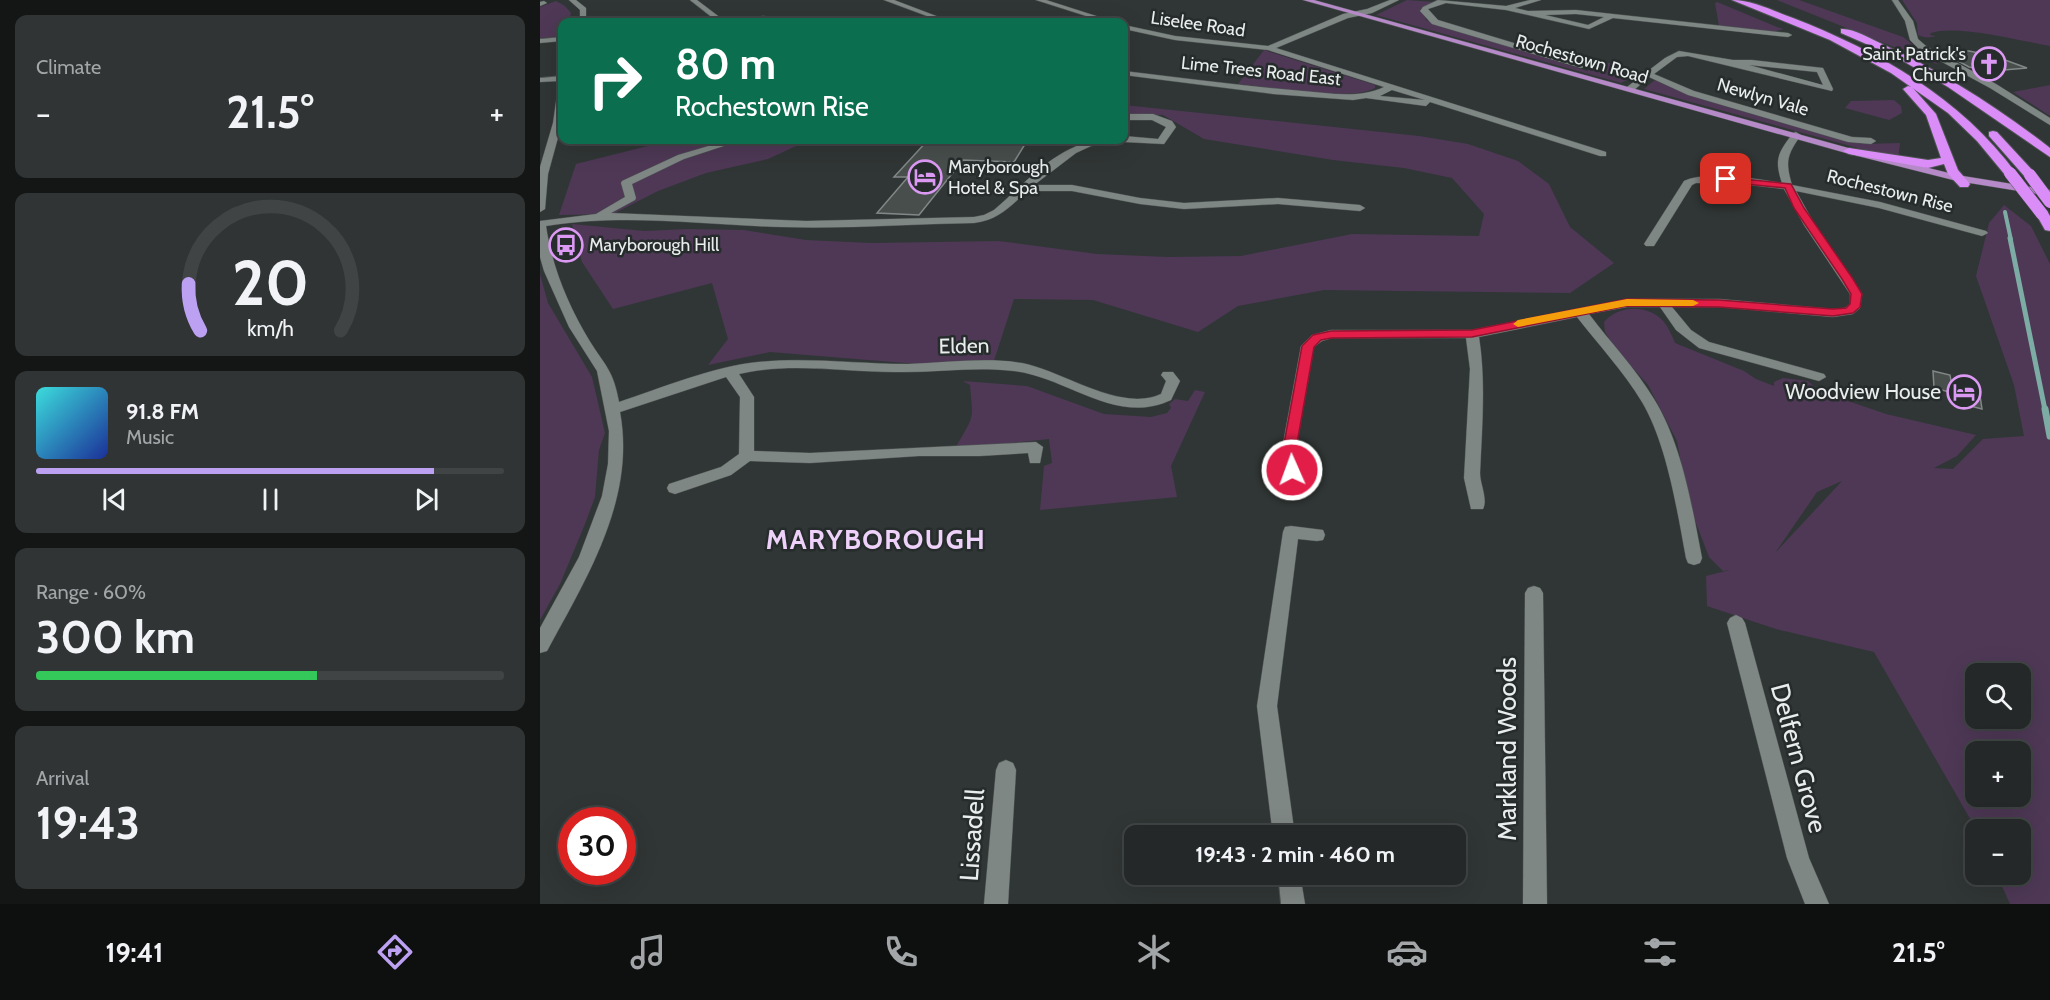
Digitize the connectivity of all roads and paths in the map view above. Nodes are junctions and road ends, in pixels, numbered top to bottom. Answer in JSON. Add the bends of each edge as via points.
{"nodes":[{"id":1,"x":572,"y":0,"type":"edge"},
{"id":2,"x":693,"y":0,"type":"edge"},
{"id":3,"x":887,"y":0,"type":"edge"},
{"id":4,"x":1039,"y":0,"type":"edge"},
{"id":5,"x":1306,"y":0,"type":"edge"},
{"id":6,"x":1396,"y":0,"type":"edge"},
{"id":7,"x":1538,"y":0,"type":"edge"},
{"id":8,"x":1736,"y":0,"type":"edge"},
{"id":9,"x":1759,"y":0,"type":"edge"},
{"id":10,"x":1895,"y":0,"type":"edge"},
{"id":11,"x":1443,"y":1,"type":"edge"},
{"id":12,"x":1506,"y":8,"type":"junction"},
{"id":13,"x":1784,"y":9,"type":"junction"},
{"id":14,"x":1527,"y":13,"type":"junction"},
{"id":15,"x":1356,"y":14,"type":"junction"},
{"id":16,"x":1610,"y":16,"type":"junction"},
{"id":17,"x":583,"y":18,"type":"edge"},
{"id":18,"x":717,"y":18,"type":"edge"},
{"id":19,"x":937,"y":18,"type":"edge"},
{"id":20,"x":1098,"y":18,"type":"edge"},
{"id":21,"x":1128,"y":28,"type":"edge"},
{"id":22,"x":1788,"y":35,"type":"dead end"},
{"id":23,"x":558,"y":40,"type":"edge"},
{"id":24,"x":540,"y":42,"type":"edge"},
{"id":25,"x":1269,"y":48,"type":"junction"},
{"id":26,"x":1862,"y":53,"type":"junction"},
{"id":27,"x":1588,"y":62,"type":"dead end"},
{"id":28,"x":1730,"y":63,"type":"junction"},
{"id":29,"x":1128,"y":73,"type":"edge"},
{"id":30,"x":1650,"y":75,"type":"junction"},
{"id":31,"x":540,"y":80,"type":"edge"},
{"id":32,"x":558,"y":80,"type":"edge"},
{"id":33,"x":1393,"y":86,"type":"junction"},
{"id":34,"x":1630,"y":89,"type":"junction"},
{"id":35,"x":1369,"y":97,"type":"junction"},
{"id":36,"x":1441,"y":102,"type":"junction"},
{"id":37,"x":1128,"y":117,"type":"edge"},
{"id":38,"x":2050,"y":122,"type":"edge"},
{"id":39,"x":558,"y":123,"type":"edge"},
{"id":40,"x":1796,"y":135,"type":"junction"},
{"id":41,"x":1128,"y":139,"type":"edge"},
{"id":42,"x":1871,"y":141,"type":"dead end"},
{"id":43,"x":724,"y":144,"type":"edge"},
{"id":44,"x":1086,"y":144,"type":"edge"},
{"id":45,"x":1849,"y":151,"type":"junction"},
{"id":46,"x":1603,"y":154,"type":"dead end"},
{"id":47,"x":2050,"y":154,"type":"edge"},
{"id":48,"x":1947,"y":160,"type":"junction"},
{"id":49,"x":1961,"y":181,"type":"junction"},
{"id":50,"x":1788,"y":186,"type":"junction"},
{"id":51,"x":1026,"y":188,"type":"junction"},
{"id":52,"x":2050,"y":193,"type":"edge"},
{"id":53,"x":2050,"y":200,"type":"edge"},
{"id":54,"x":1360,"y":208,"type":"dead end"},
{"id":55,"x":540,"y":209,"type":"edge"},
{"id":56,"x":598,"y":215,"type":"junction"},
{"id":57,"x":2050,"y":226,"type":"edge"},
{"id":58,"x":540,"y":230,"type":"edge"},
{"id":59,"x":1982,"y":232,"type":"dead end"},
{"id":60,"x":1650,"y":244,"type":"dead end"},
{"id":61,"x":1664,"y":303,"type":"junction"},
{"id":62,"x":1581,"y":313,"type":"junction"},
{"id":63,"x":1472,"y":334,"type":"junction"},
{"id":64,"x":729,"y":372,"type":"junction"},
{"id":65,"x":1168,"y":375,"type":"dead end"},
{"id":66,"x":1819,"y":377,"type":"dead end"},
{"id":67,"x":614,"y":409,"type":"junction"},
{"id":68,"x":747,"y":456,"type":"junction"},
{"id":69,"x":1035,"y":459,"type":"dead end"},
{"id":70,"x":1292,"y":470,"type":"dead end"},
{"id":71,"x":675,"y":488,"type":"dead end"},
{"id":72,"x":1477,"y":505,"type":"dead end"},
{"id":73,"x":1317,"y":535,"type":"dead end"},
{"id":74,"x":1694,"y":558,"type":"dead end"},
{"id":75,"x":1534,"y":593,"type":"dead end"},
{"id":76,"x":1736,"y":623,"type":"dead end"},
{"id":77,"x":540,"y":645,"type":"edge"},
{"id":78,"x":1006,"y":770,"type":"dead end"},
{"id":79,"x":1283,"y":825,"type":"edge"},
{"id":80,"x":1290,"y":885,"type":"edge"},
{"id":81,"x":996,"y":904,"type":"edge"},
{"id":82,"x":1293,"y":904,"type":"edge"},
{"id":83,"x":1535,"y":904,"type":"edge"},
{"id":84,"x":1816,"y":904,"type":"edge"}],
"edges":[{"from":1,"to":17,"type":"street","via":[[584,9]]},
{"from":2,"to":18,"type":"street"},
{"from":3,"to":19,"type":"street"},
{"from":4,"to":20,"type":"street"},
{"from":5,"to":15,"type":"main road","name":"Rochestown Road"},
{"from":6,"to":15,"type":"street"},
{"from":7,"to":12,"type":"street"},
{"from":8,"to":26,"type":"highway","via":[[1790,19]]},
{"from":9,"to":13,"type":"highway"},
{"from":10,"to":38,"type":"street","via":[[1914,40],[1923,48]]},
{"from":11,"to":12,"type":"street"},
{"from":11,"to":27,"type":"street","via":[[1425,8],[1425,14],[1434,22],[1581,66]]},
{"from":12,"to":14,"type":"street"},
{"from":13,"to":47,"type":"highway","via":[[1849,33],[1943,80]]},
{"from":13,"to":53,"type":"highway","bridge":true,"via":[[1916,74],[1954,101],[1990,131]]},
{"from":14,"to":16,"type":"street","via":[[1560,11]]},
{"from":14,"to":16,"type":"street","via":[[1589,27]]},
{"from":15,"to":25,"type":"street"},
{"from":15,"to":34,"type":"main road","name":"Rochestown Road"},
{"from":16,"to":22,"type":"street"},
{"from":21,"to":25,"type":"street","name":"Liselee Road","via":[[1175,38]]},
{"from":23,"to":24,"type":"street"},
{"from":25,"to":33,"type":"street","name":"Lime Trees Road East"},
{"from":26,"to":48,"type":"highway","via":[[1906,86],[1931,114]]},
{"from":26,"to":57,"type":"highway","bridge":true,"via":[[1911,82],[1976,134]]},
{"from":28,"to":28,"type":"street","name":"Newlyn Vale","via":[[1796,80],[1829,89],[1820,70]]},
{"from":28,"to":30,"type":"street","name":"Newlyn Vale","via":[[1681,52]]},
{"from":29,"to":35,"type":"street","name":"Lime Trees Road East","via":[[1273,91]]},
{"from":30,"to":34,"type":"street","name":"Newlyn Vale"},
{"from":30,"to":42,"type":"street","name":"Newlyn Vale","via":[[1691,93],[1851,140]]},
{"from":31,"to":32,"type":"street"},
{"from":33,"to":35,"type":"street","name":"Lime Trees Road East"},
{"from":33,"to":36,"type":"street","name":"Lime Trees Road East"},
{"from":34,"to":40,"type":"main road","name":"Rochestown Road"},
{"from":35,"to":36,"type":"street"},
{"from":36,"to":46,"type":"street","name":"Lime Trees Road East"},
{"from":37,"to":41,"type":"street","via":[[1162,119],[1171,127],[1161,142]]},
{"from":39,"to":55,"type":"street","via":[[543,174]]},
{"from":40,"to":45,"type":"main road","name":"Rochestown Road"},
{"from":40,"to":50,"type":"street","via":[[1782,155],[1782,172]]},
{"from":43,"to":56,"type":"street","via":[[681,157],[626,183],[631,198]]},
{"from":44,"to":51,"type":"street","via":[[1053,164]]},
{"from":45,"to":48,"type":"highway","via":[[1919,164]]},
{"from":45,"to":49,"type":"main road","name":"Rochestown Road","via":[[1895,167]]},
{"from":48,"to":49,"type":"highway"},
{"from":49,"to":52,"type":"main road","name":"Rochestown Road"},
{"from":49,"to":53,"type":"main road","name":"Rochestown Road"},
{"from":50,"to":59,"type":"street","name":"Rochestown Rise"},
{"from":50,"to":60,"type":"street","name":"Rochestown Rise","via":[[1726,179],[1694,180],[1688,183]]},
{"from":50,"to":61,"type":"street","via":[[1848,279],[1856,294],[1856,305],[1849,311],[1833,313],[1719,303]]},
{"from":51,"to":54,"type":"street","via":[[1072,188],[1184,206],[1278,201]]},
{"from":51,"to":56,"type":"street","via":[[998,212],[974,220],[783,224],[686,216]]},
{"from":56,"to":58,"type":"street"},
{"from":58,"to":67,"type":"street","via":[[550,277],[604,371]]},
{"from":61,"to":62,"type":"street","via":[[1627,303]]},
{"from":61,"to":66,"type":"street","via":[[1692,339],[1704,345]]},
{"from":62,"to":63,"type":"street"},
{"from":62,"to":74,"type":"street","via":[[1647,400],[1661,427],[1682,497]]},
{"from":63,"to":70,"type":"street","via":[[1331,334],[1317,338],[1308,346],[1289,449]]},
{"from":63,"to":72,"type":"street","via":[[1477,369],[1472,478]]},
{"from":64,"to":65,"type":"street","name":"Elden","via":[[757,366],[1011,366],[1030,369],[1109,400],[1151,405],[1172,390],[1173,381]]},
{"from":64,"to":67,"type":"street","name":"Elden"},
{"from":64,"to":68,"type":"street","via":[[747,397]]},
{"from":67,"to":77,"type":"street","via":[[619,441],[606,517]]},
{"from":68,"to":69,"type":"street","via":[[810,458],[1036,447]]},
{"from":68,"to":71,"type":"street","via":[[726,471]]},
{"from":73,"to":79,"type":"street","via":[[1291,532],[1267,706]]},
{"from":75,"to":83,"type":"street","name":"Markland Woods"},
{"from":76,"to":84,"type":"street","name":"Delfern Grove","via":[[1798,858]]},
{"from":78,"to":81,"type":"street","name":"Lissadell"},
{"from":80,"to":82,"type":"street"}]}
